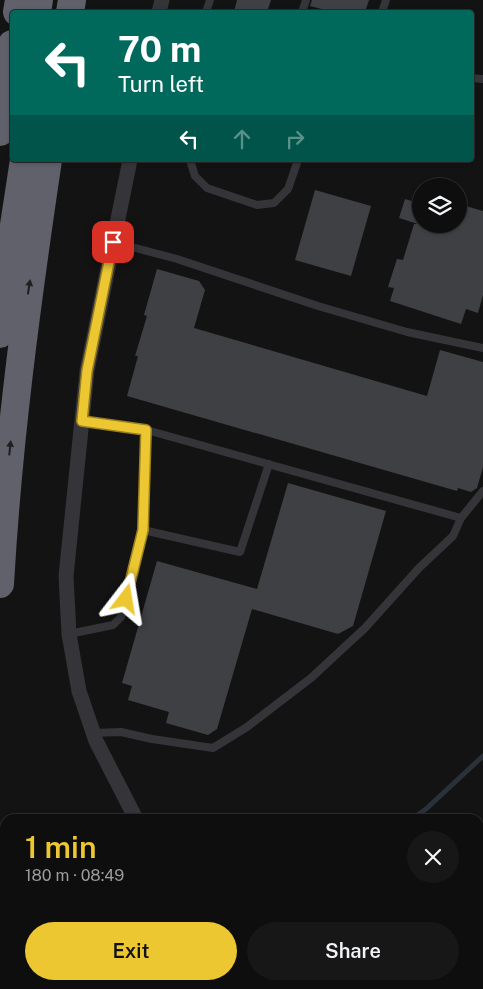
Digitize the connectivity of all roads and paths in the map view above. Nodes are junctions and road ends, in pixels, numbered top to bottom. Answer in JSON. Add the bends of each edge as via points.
{"nodes":[{"id":1,"x":10,"y":59,"type":"edge"},
{"id":2,"x":0,"y":132,"type":"edge"},
{"id":3,"x":14,"y":162,"type":"edge"},
{"id":4,"x":24,"y":162,"type":"edge"},
{"id":5,"x":48,"y":162,"type":"edge"},
{"id":6,"x":130,"y":162,"type":"edge"},
{"id":7,"x":191,"y":162,"type":"edge"},
{"id":8,"x":297,"y":162,"type":"edge"},
{"id":9,"x":113,"y":242,"type":"junction"},
{"id":10,"x":0,"y":259,"type":"edge"},
{"id":11,"x":0,"y":334,"type":"edge"},
{"id":12,"x":483,"y":348,"type":"edge"},
{"id":13,"x":82,"y":421,"type":"junction"},
{"id":14,"x":146,"y":430,"type":"junction"},
{"id":15,"x":269,"y":464,"type":"junction"},
{"id":16,"x":483,"y":491,"type":"edge"},
{"id":17,"x":461,"y":518,"type":"junction"},
{"id":18,"x":143,"y":530,"type":"junction"},
{"id":19,"x":0,"y":584,"type":"edge"},
{"id":20,"x":70,"y":634,"type":"junction"},
{"id":21,"x":93,"y":733,"type":"junction"},
{"id":22,"x":133,"y":814,"type":"edge"}],
"edges":[{"from":1,"to":2,"type":"highway"},
{"from":3,"to":10,"type":"highway"},
{"from":4,"to":11,"type":"highway"},
{"from":19,"to":5,"type":"highway","one_way":true,"via":[[4,502],[21,336]]},
{"from":6,"to":9,"type":"street"},
{"from":7,"to":8,"type":"lane","via":[[195,176],[207,188],[257,204],[274,203],[288,189]]},
{"from":9,"to":12,"type":"lane","via":[[407,332]]},
{"from":9,"to":13,"type":"street","via":[[87,371]]},
{"from":13,"to":14,"type":"lane"},
{"from":13,"to":20,"type":"street","via":[[66,576]]},
{"from":14,"to":15,"type":"lane"},
{"from":14,"to":18,"type":"lane"},
{"from":15,"to":17,"type":"lane"},
{"from":15,"to":18,"type":"lane","via":[[240,552]]},
{"from":16,"to":17,"type":"lane"},
{"from":17,"to":21,"type":"lane","via":[[453,536],[365,628],[311,678],[247,728],[213,748],[121,732]]},
{"from":18,"to":20,"type":"lane","via":[[121,616],[112,626]]},
{"from":20,"to":21,"type":"street","via":[[78,691]]},
{"from":21,"to":22,"type":"street"}]}
